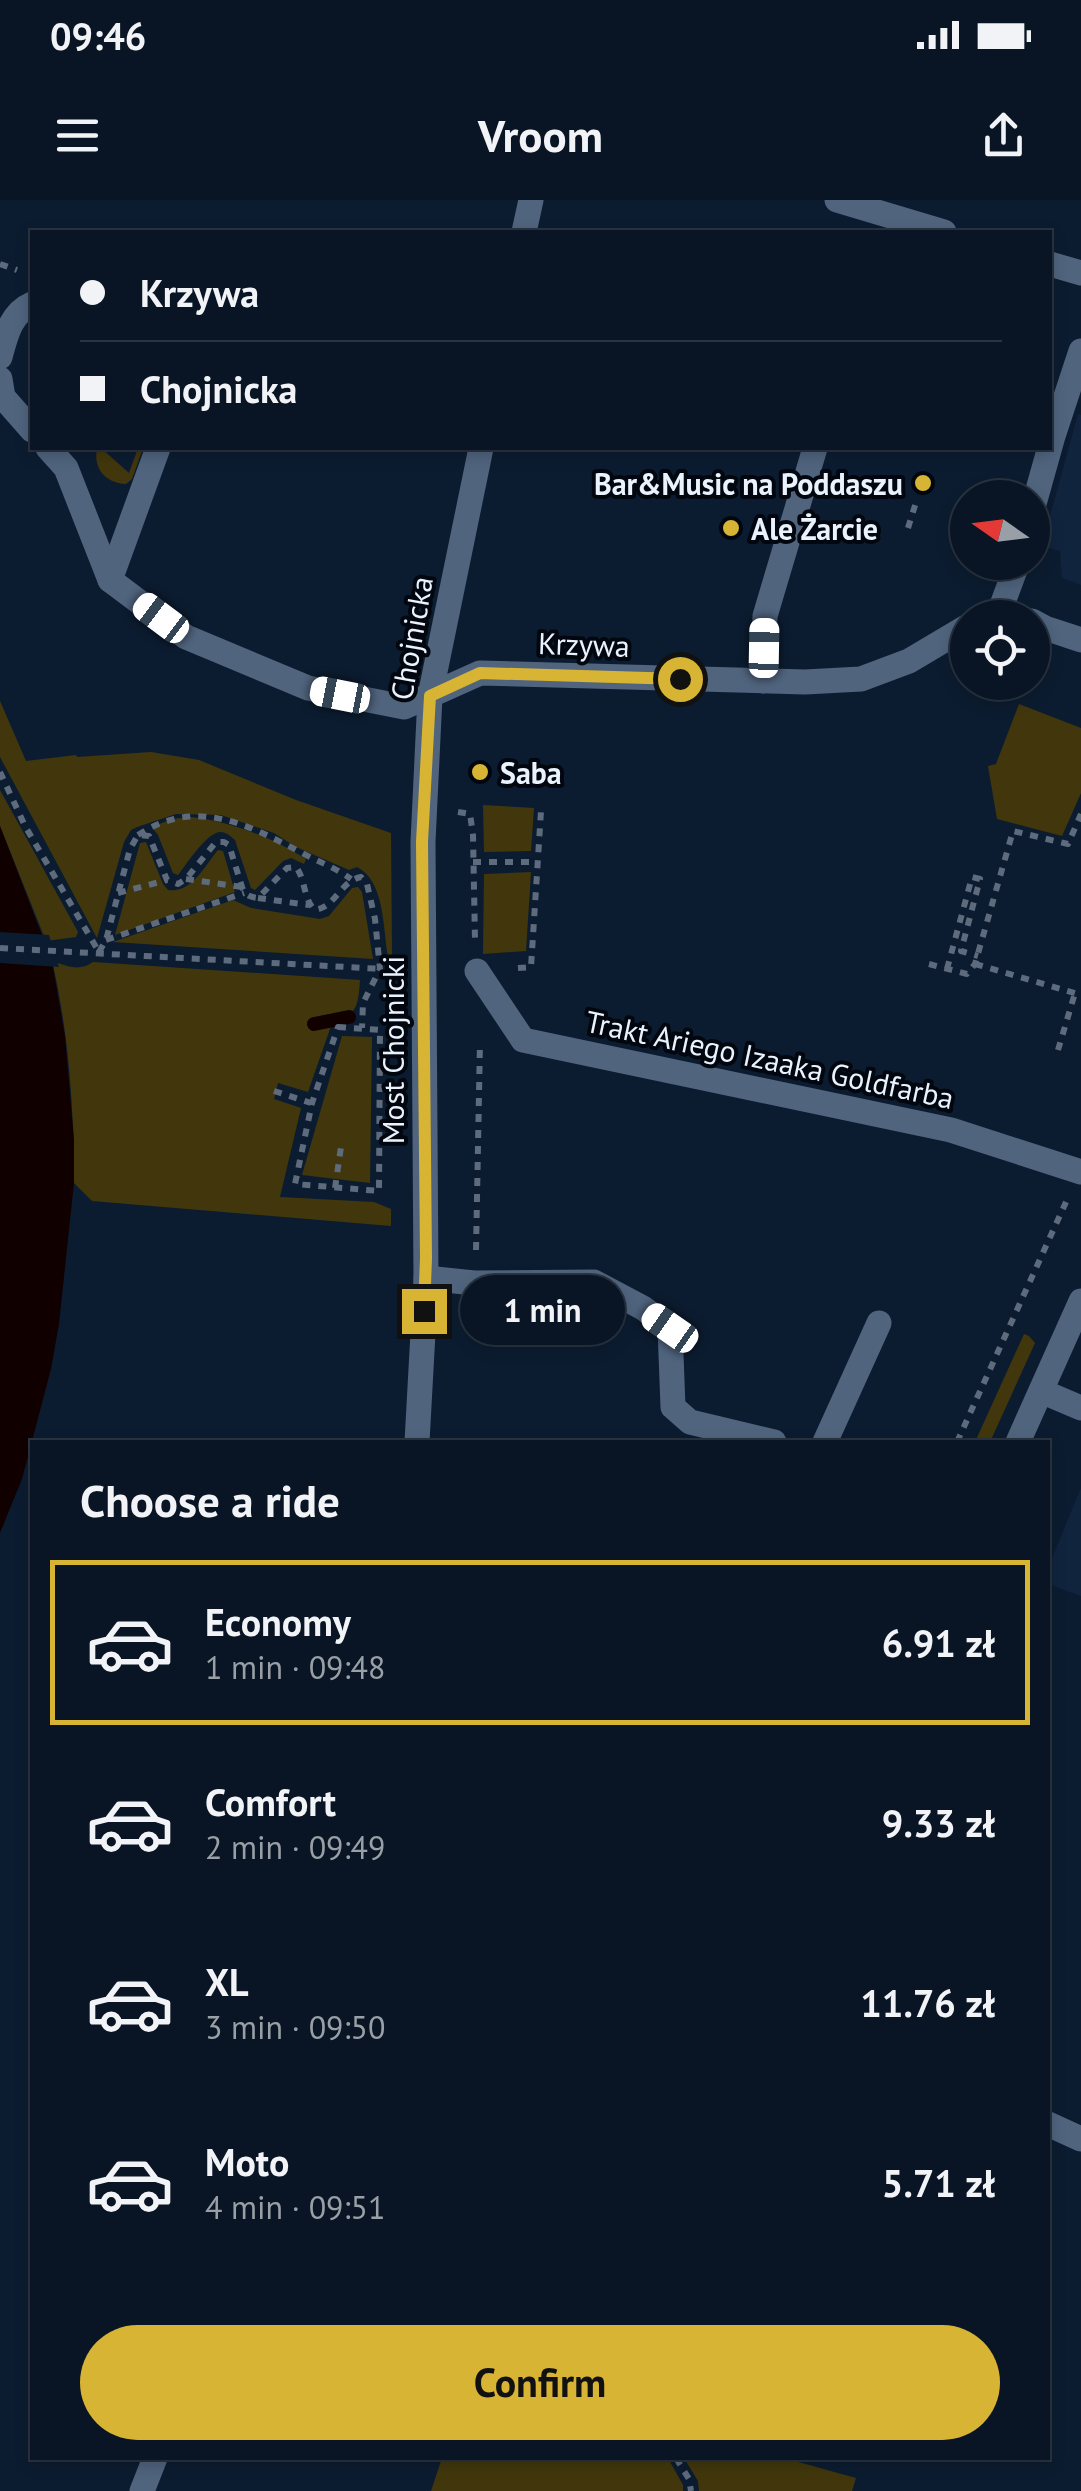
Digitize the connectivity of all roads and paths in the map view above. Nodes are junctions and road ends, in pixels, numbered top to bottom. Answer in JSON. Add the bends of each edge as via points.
{"nodes":[{"id":1,"x":531,"y":200,"type":"edge"},
{"id":2,"x":837,"y":200,"type":"edge"},
{"id":3,"x":868,"y":214,"type":"edge"},
{"id":4,"x":524,"y":230,"type":"edge"},
{"id":5,"x":936,"y":230,"type":"edge"},
{"id":6,"x":1052,"y":265,"type":"edge"},
{"id":7,"x":1081,"y":273,"type":"edge"},
{"id":8,"x":30,"y":304,"type":"edge"},
{"id":9,"x":1081,"y":351,"type":"edge"},
{"id":10,"x":0,"y":356,"type":"edge"},
{"id":11,"x":0,"y":378,"type":"edge"},
{"id":12,"x":30,"y":428,"type":"edge"},
{"id":13,"x":1052,"y":440,"type":"edge"},
{"id":14,"x":50,"y":450,"type":"edge"},
{"id":15,"x":157,"y":450,"type":"edge"},
{"id":16,"x":481,"y":450,"type":"edge"},
{"id":17,"x":813,"y":450,"type":"edge"},
{"id":18,"x":1049,"y":450,"type":"edge"},
{"id":19,"x":1041,"y":480,"type":"edge"},
{"id":20,"x":917,"y":498,"type":"dead end"},
{"id":21,"x":908,"y":528,"type":"dead end"},
{"id":22,"x":110,"y":580,"type":"junction"},
{"id":23,"x":1050,"y":630,"type":"edge"},
{"id":24,"x":950,"y":637,"type":"edge"},
{"id":25,"x":1081,"y":640,"type":"edge"},
{"id":26,"x":763,"y":681,"type":"junction"},
{"id":27,"x":430,"y":696,"type":"junction"},
{"id":28,"x":0,"y":772,"type":"edge"},
{"id":29,"x":540,"y":811,"type":"dead end"},
{"id":30,"x":470,"y":814,"type":"dead end"},
{"id":31,"x":1081,"y":814,"type":"edge"},
{"id":32,"x":138,"y":835,"type":"junction"},
{"id":33,"x":422,"y":842,"type":"joint"},
{"id":34,"x":473,"y":862,"type":"junction"},
{"id":35,"x":538,"y":862,"type":"junction"},
{"id":36,"x":186,"y":879,"type":"junction"},
{"id":37,"x":352,"y":879,"type":"junction"},
{"id":38,"x":167,"y":880,"type":"junction"},
{"id":39,"x":243,"y":890,"type":"junction"},
{"id":40,"x":118,"y":893,"type":"junction"},
{"id":41,"x":258,"y":898,"type":"junction"},
{"id":42,"x":310,"y":905,"type":"junction"},
{"id":43,"x":475,"y":934,"type":"dead end"},
{"id":44,"x":106,"y":940,"type":"junction"},
{"id":45,"x":0,"y":948,"type":"edge"},
{"id":46,"x":99,"y":952,"type":"junction"},
{"id":47,"x":977,"y":960,"type":"junction"},
{"id":48,"x":929,"y":964,"type":"dead end"},
{"id":49,"x":947,"y":968,"type":"junction"},
{"id":50,"x":380,"y":970,"type":"junction"},
{"id":51,"x":476,"y":971,"type":"joint"},
{"id":52,"x":1078,"y":994,"type":"edge"},
{"id":53,"x":362,"y":1028,"type":"junction"},
{"id":54,"x":1058,"y":1050,"type":"dead end"},
{"id":55,"x":480,"y":1056,"type":"dead end"},
{"id":56,"x":274,"y":1091,"type":"dead end"},
{"id":57,"x":312,"y":1103,"type":"junction"},
{"id":58,"x":341,"y":1147,"type":"dead end"},
{"id":59,"x":1080,"y":1172,"type":"edge"},
{"id":60,"x":335,"y":1188,"type":"junction"},
{"id":61,"x":476,"y":1241,"type":"dead end"},
{"id":62,"x":426,"y":1268,"type":"junction"},
{"id":63,"x":1081,"y":1302,"type":"edge"},
{"id":64,"x":879,"y":1322,"type":"dead end"},
{"id":65,"x":1041,"y":1390,"type":"junction"},
{"id":66,"x":1081,"y":1408,"type":"edge"},
{"id":67,"x":417,"y":1440,"type":"edge"},
{"id":68,"x":766,"y":1440,"type":"edge"},
{"id":69,"x":825,"y":1440,"type":"edge"},
{"id":70,"x":959,"y":1440,"type":"edge"},
{"id":71,"x":1019,"y":1440,"type":"edge"},
{"id":72,"x":1050,"y":2125,"type":"edge"},
{"id":73,"x":1081,"y":2139,"type":"edge"},
{"id":74,"x":154,"y":2460,"type":"edge"},
{"id":75,"x":677,"y":2460,"type":"edge"},
{"id":76,"x":142,"y":2491,"type":"edge"},
{"id":77,"x":691,"y":2491,"type":"edge"}],
"edges":[{"from":1,"to":4,"type":"street"},
{"from":2,"to":3,"type":"street"},
{"from":3,"to":5,"type":"street"},
{"from":6,"to":7,"type":"street"},
{"from":8,"to":10,"type":"street","via":[[10,324]]},
{"from":9,"to":13,"type":"street"},
{"from":11,"to":12,"type":"street","via":[[3,398]]},
{"from":14,"to":22,"type":"street","via":[[66,468]]},
{"from":15,"to":22,"type":"street"},
{"from":16,"to":27,"type":"street","name":"Chojnicka"},
{"from":17,"to":26,"type":"street","via":[[764,616]]},
{"from":18,"to":19,"type":"street"},
{"from":20,"to":21,"type":"path"},
{"from":22,"to":27,"type":"street","name":"Krzywa","via":[[186,637],[308,688],[404,708]]},
{"from":23,"to":25,"type":"street"},
{"from":24,"to":26,"type":"street","name":"Krzywa","via":[[862,679]]},
{"from":26,"to":27,"type":"street","name":"Krzywa","via":[[480,673]]},
{"from":27,"to":33,"type":"street","name":"Chojnicka"},
{"from":28,"to":46,"type":"path"},
{"from":29,"to":35,"type":"path"},
{"from":30,"to":34,"type":"path"},
{"from":31,"to":47,"type":"path","via":[[1068,844],[1014,831]]},
{"from":32,"to":37,"type":"path","via":[[176,816],[219,818]]},
{"from":32,"to":38,"type":"path","via":[[149,836]]},
{"from":32,"to":40,"type":"path"},
{"from":33,"to":62,"type":"street","name":"Most Chojnicki"},
{"from":34,"to":35,"type":"path"},
{"from":34,"to":43,"type":"path"},
{"from":35,"to":51,"type":"path","via":[[532,966]]},
{"from":36,"to":38,"type":"path"},
{"from":36,"to":39,"type":"path"},
{"from":36,"to":39,"type":"path","via":[[216,842],[224,842]]},
{"from":37,"to":42,"type":"path","via":[[324,909]]},
{"from":37,"to":50,"type":"path","via":[[367,884]]},
{"from":38,"to":40,"type":"path"},
{"from":39,"to":41,"type":"path"},
{"from":39,"to":44,"type":"path"},
{"from":40,"to":44,"type":"path"},
{"from":41,"to":42,"type":"path"},
{"from":41,"to":42,"type":"path","via":[[296,867]]},
{"from":44,"to":46,"type":"path"},
{"from":45,"to":46,"type":"path"},
{"from":46,"to":50,"type":"path"},
{"from":47,"to":49,"type":"path","via":[[968,974]]},
{"from":47,"to":49,"type":"path","via":[[961,951],[980,878],[972,877]]},
{"from":47,"to":52,"type":"path"},
{"from":48,"to":49,"type":"path"},
{"from":50,"to":53,"type":"path","via":[[363,1003]]},
{"from":51,"to":59,"type":"street","name":"Trakt Ariego Izaaka Goldfarba","via":[[523,1040],[951,1130]]},
{"from":52,"to":54,"type":"path"},
{"from":53,"to":57,"type":"path","via":[[338,1027]]},
{"from":53,"to":60,"type":"path","via":[[380,1030],[379,1191]]},
{"from":55,"to":61,"type":"path"},
{"from":56,"to":57,"type":"path"},
{"from":57,"to":60,"type":"path","via":[[294,1184]]},
{"from":58,"to":60,"type":"path"},
{"from":59,"to":70,"type":"path"},
{"from":62,"to":67,"type":"street"},
{"from":62,"to":68,"type":"street","via":[[474,1283],[594,1282],[670,1328],[674,1407],[690,1422]]},
{"from":63,"to":65,"type":"street"},
{"from":64,"to":69,"type":"street"},
{"from":65,"to":66,"type":"street"},
{"from":65,"to":71,"type":"street"},
{"from":72,"to":73,"type":"street"},
{"from":74,"to":76,"type":"street"},
{"from":75,"to":77,"type":"path"}]}
